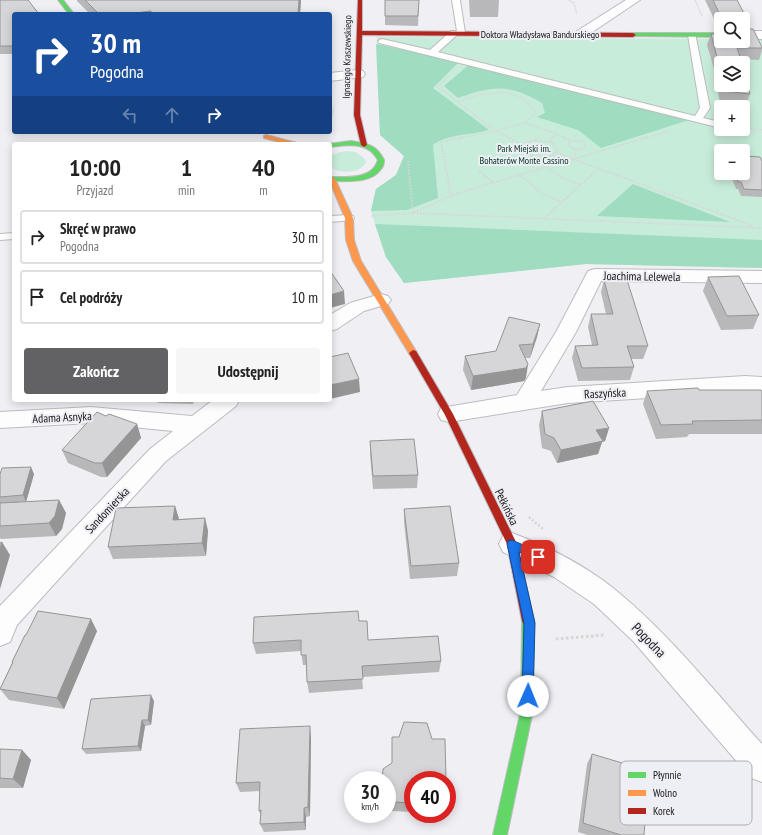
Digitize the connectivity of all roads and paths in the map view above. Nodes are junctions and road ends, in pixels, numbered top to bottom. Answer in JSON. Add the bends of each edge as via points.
{"nodes":[{"id":1,"x":60,"y":0,"type":"edge"},
{"id":2,"x":360,"y":0,"type":"edge"},
{"id":3,"x":456,"y":0,"type":"edge"},
{"id":4,"x":568,"y":0,"type":"edge"},
{"id":5,"x":634,"y":0,"type":"edge"},
{"id":6,"x":695,"y":0,"type":"edge"},
{"id":7,"x":70,"y":12,"type":"edge"},
{"id":8,"x":577,"y":15,"type":"dead end"},
{"id":9,"x":703,"y":18,"type":"dead end"},
{"id":10,"x":359,"y":33,"type":"junction"},
{"id":11,"x":458,"y":33,"type":"junction"},
{"id":12,"x":581,"y":34,"type":"junction"},
{"id":13,"x":692,"y":35,"type":"junction"},
{"id":14,"x":714,"y":35,"type":"edge"},
{"id":15,"x":750,"y":35,"type":"edge"},
{"id":16,"x":762,"y":35,"type":"edge"},
{"id":17,"x":382,"y":41,"type":"dead end"},
{"id":18,"x":432,"y":53,"type":"junction"},
{"id":19,"x":466,"y":61,"type":"junction"},
{"id":20,"x":358,"y":74,"type":"junction"},
{"id":21,"x":332,"y":77,"type":"edge"},
{"id":22,"x":457,"y":102,"type":"junction"},
{"id":23,"x":357,"y":115,"type":"junction"},
{"id":24,"x":698,"y":119,"type":"junction"},
{"id":25,"x":522,"y":122,"type":"junction"},
{"id":26,"x":714,"y":123,"type":"edge"},
{"id":27,"x":750,"y":129,"type":"edge"},
{"id":28,"x":674,"y":130,"type":"dead end"},
{"id":29,"x":762,"y":130,"type":"edge"},
{"id":30,"x":496,"y":131,"type":"junction"},
{"id":31,"x":262,"y":134,"type":"edge"},
{"id":32,"x":556,"y":134,"type":"junction"},
{"id":33,"x":549,"y":141,"type":"junction"},
{"id":34,"x":571,"y":141,"type":"junction"},
{"id":35,"x":273,"y":142,"type":"edge"},
{"id":36,"x":288,"y":142,"type":"edge"},
{"id":37,"x":342,"y":142,"type":"junction"},
{"id":38,"x":332,"y":144,"type":"edge"},
{"id":39,"x":364,"y":145,"type":"junction"},
{"id":40,"x":523,"y":146,"type":"junction"},
{"id":41,"x":576,"y":150,"type":"junction"},
{"id":42,"x":557,"y":152,"type":"junction"},
{"id":43,"x":534,"y":156,"type":"junction"},
{"id":44,"x":574,"y":160,"type":"junction"},
{"id":45,"x":408,"y":161,"type":"dead end"},
{"id":46,"x":548,"y":168,"type":"junction"},
{"id":47,"x":539,"y":170,"type":"junction"},
{"id":48,"x":598,"y":170,"type":"junction"},
{"id":49,"x":479,"y":171,"type":"dead end"},
{"id":50,"x":521,"y":176,"type":"junction"},
{"id":51,"x":332,"y":179,"type":"edge"},
{"id":52,"x":332,"y":181,"type":"edge"},
{"id":53,"x":494,"y":183,"type":"junction"},
{"id":54,"x":580,"y":185,"type":"junction"},
{"id":55,"x":451,"y":196,"type":"junction"},
{"id":56,"x":562,"y":202,"type":"junction"},
{"id":57,"x":353,"y":205,"type":"dead end"},
{"id":58,"x":414,"y":213,"type":"junction"},
{"id":59,"x":367,"y":217,"type":"dead end"},
{"id":60,"x":349,"y":218,"type":"junction"},
{"id":61,"x":332,"y":219,"type":"edge"},
{"id":62,"x":544,"y":219,"type":"junction"},
{"id":63,"x":756,"y":227,"type":"junction"},
{"id":64,"x":762,"y":228,"type":"edge"},
{"id":65,"x":12,"y":236,"type":"edge"},
{"id":66,"x":0,"y":237,"type":"edge"},
{"id":67,"x":762,"y":277,"type":"edge"},
{"id":68,"x":381,"y":300,"type":"junction"},
{"id":69,"x":332,"y":323,"type":"edge"},
{"id":70,"x":762,"y":385,"type":"edge"},
{"id":71,"x":225,"y":402,"type":"edge"},
{"id":72,"x":524,"y":402,"type":"junction"},
{"id":73,"x":449,"y":414,"type":"junction"},
{"id":74,"x":0,"y":420,"type":"edge"},
{"id":75,"x":196,"y":425,"type":"junction"},
{"id":76,"x":524,"y":513,"type":"dead end"},
{"id":77,"x":548,"y":533,"type":"dead end"},
{"id":78,"x":512,"y":544,"type":"junction"},
{"id":79,"x":643,"y":632,"type":"junction"},
{"id":80,"x":0,"y":633,"type":"edge"},
{"id":81,"x":551,"y":639,"type":"dead end"},
{"id":82,"x":762,"y":767,"type":"edge"},
{"id":83,"x":500,"y":835,"type":"edge"}],
"edges":[{"from":1,"to":7,"type":"street"},
{"from":2,"to":10,"type":"street","name":"Ignacego Kraszewskiego"},
{"from":3,"to":11,"type":"lane"},
{"from":4,"to":8,"type":"path","via":[[574,3]]},
{"from":5,"to":12,"type":"street"},
{"from":6,"to":9,"type":"path"},
{"from":10,"to":11,"type":"street","name":"Doktora Władysława Bandurskiego"},
{"from":10,"to":20,"type":"street","name":"Ignacego Kraszewskiego"},
{"from":11,"to":12,"type":"street","name":"Doktora Władysława Bandurskiego"},
{"from":11,"to":18,"type":"lane"},
{"from":12,"to":13,"type":"street","name":"Doktora Władysława Bandurskiego"},
{"from":13,"to":14,"type":"street","name":"Doktora Władysława Bandurskiego"},
{"from":13,"to":24,"type":"lane","via":[[705,108]]},
{"from":15,"to":16,"type":"street"},
{"from":17,"to":18,"type":"lane"},
{"from":18,"to":19,"type":"lane"},
{"from":19,"to":22,"type":"path","via":[[437,86]]},
{"from":19,"to":24,"type":"lane"},
{"from":20,"to":21,"type":"street"},
{"from":20,"to":23,"type":"street","name":"Ignacego Kraszewskiego"},
{"from":22,"to":25,"type":"path","via":[[483,94],[513,93],[529,102],[536,114]]},
{"from":22,"to":30,"type":"path"},
{"from":23,"to":37,"type":"street","name":"Ignacego Kraszewskiego"},
{"from":23,"to":39,"type":"street","name":"Ignacego Kraszewskiego"},
{"from":24,"to":26,"type":"lane"},
{"from":25,"to":30,"type":"path"},
{"from":25,"to":32,"type":"path"},
{"from":27,"to":29,"type":"path"},
{"from":28,"to":44,"type":"path"},
{"from":30,"to":40,"type":"path"},
{"from":30,"to":55,"type":"path","via":[[441,142]]},
{"from":31,"to":35,"type":"street"},
{"from":31,"to":36,"type":"street"},
{"from":32,"to":33,"type":"path"},
{"from":32,"to":34,"type":"path"},
{"from":33,"to":40,"type":"path","via":[[535,140]]},
{"from":33,"to":42,"type":"path","via":[[556,146]]},
{"from":34,"to":41,"type":"path","via":[[568,143],[569,146]]},
{"from":34,"to":41,"type":"path","via":[[580,140],[586,144],[584,148]]},
{"from":37,"to":38,"type":"street"},
{"from":37,"to":39,"type":"street"},
{"from":39,"to":51,"type":"street","via":[[380,156],[381,166],[376,172],[359,182]]},
{"from":40,"to":43,"type":"path","via":[[526,152]]},
{"from":41,"to":44,"type":"path"},
{"from":42,"to":43,"type":"path","via":[[548,157]]},
{"from":42,"to":44,"type":"path"},
{"from":43,"to":47,"type":"path"},
{"from":44,"to":46,"type":"path"},
{"from":44,"to":48,"type":"path"},
{"from":45,"to":58,"type":"path"},
{"from":46,"to":47,"type":"path"},
{"from":46,"to":54,"type":"path","via":[[562,178]]},
{"from":47,"to":50,"type":"path"},
{"from":48,"to":54,"type":"path"},
{"from":48,"to":63,"type":"path"},
{"from":49,"to":53,"type":"path"},
{"from":50,"to":53,"type":"path"},
{"from":50,"to":56,"type":"path","via":[[542,194]]},
{"from":52,"to":60,"type":"street","name":"Pełkińska"},
{"from":53,"to":55,"type":"path"},
{"from":54,"to":56,"type":"path"},
{"from":55,"to":58,"type":"path"},
{"from":56,"to":62,"type":"path"},
{"from":57,"to":60,"type":"street","name":"Pełkińska"},
{"from":58,"to":59,"type":"path"},
{"from":58,"to":62,"type":"path"},
{"from":60,"to":61,"type":"lane"},
{"from":60,"to":68,"type":"street","name":"Pełkińska","via":[[350,240],[357,261]]},
{"from":62,"to":63,"type":"path"},
{"from":63,"to":64,"type":"path"},
{"from":65,"to":66,"type":"lane"},
{"from":67,"to":72,"type":"street","name":"Joachima Lelewela","via":[[595,275],[566,332]]},
{"from":68,"to":69,"type":"street","via":[[357,307]]},
{"from":68,"to":73,"type":"street","name":"Pełkińska"},
{"from":70,"to":72,"type":"street","name":"Raszyńska","via":[[568,395]]},
{"from":71,"to":75,"type":"street","name":"Sandomierska"},
{"from":72,"to":73,"type":"street","name":"Raszyńska"},
{"from":73,"to":78,"type":"street","name":"Pełkińska"},
{"from":74,"to":75,"type":"street","name":"Adama Asnyka","via":[[91,415]]},
{"from":75,"to":80,"type":"street","name":"Sandomierska","via":[[158,455],[7,617]]},
{"from":76,"to":77,"type":"path"},
{"from":78,"to":79,"type":"street","name":"Pogodna","via":[[563,569],[603,596]]},
{"from":78,"to":83,"type":"street","name":"Pełkińska","via":[[529,623],[527,710]]},
{"from":79,"to":81,"type":"path"},
{"from":79,"to":82,"type":"street","name":"Pogodna"}]}
